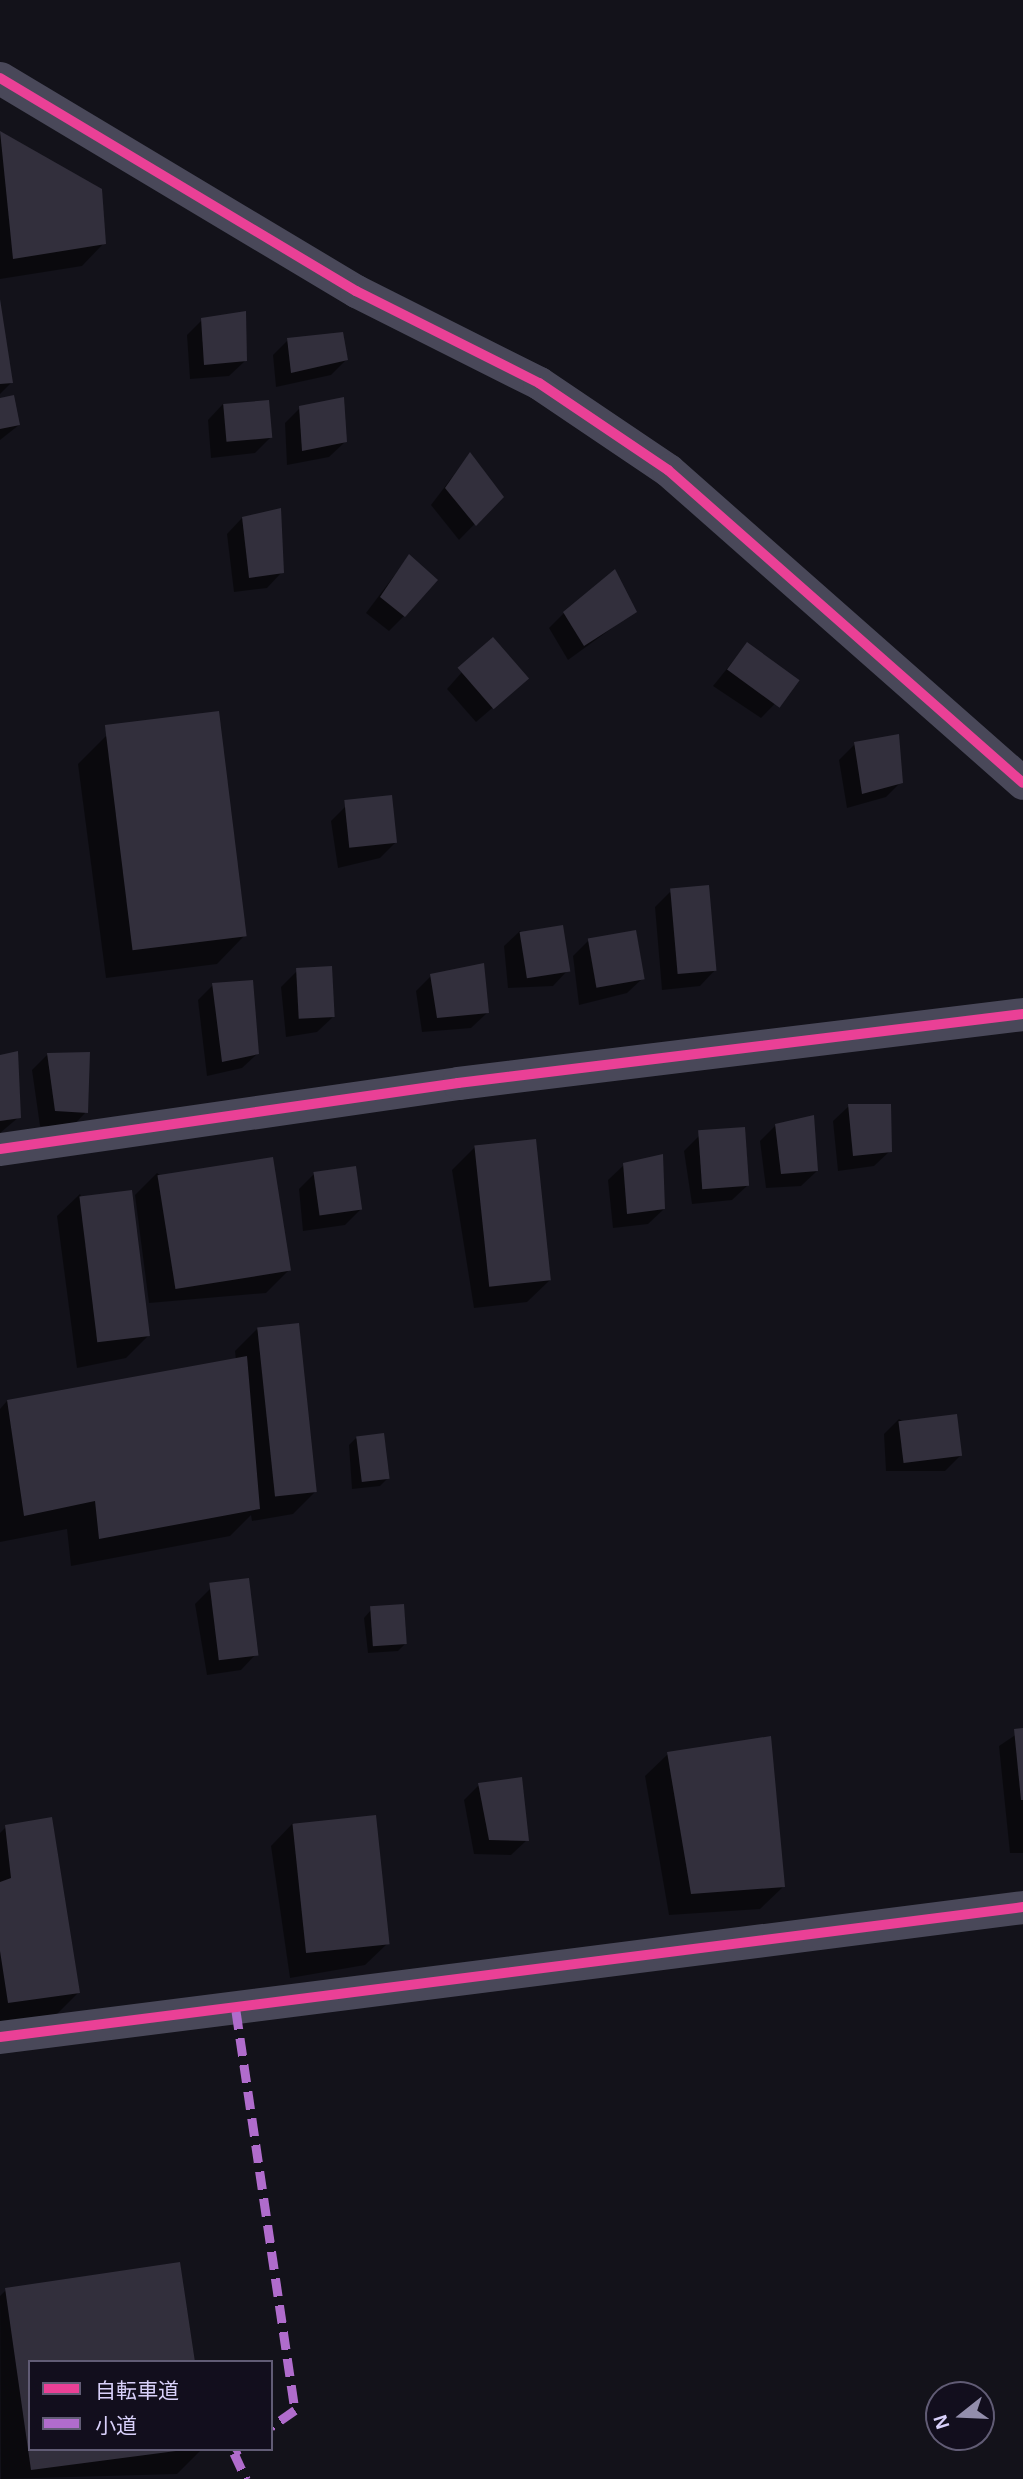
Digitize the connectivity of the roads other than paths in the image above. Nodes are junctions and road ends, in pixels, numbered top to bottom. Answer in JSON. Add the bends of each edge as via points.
{"nodes":[{"id":1,"x":0,"y":78,"type":"edge"},
{"id":2,"x":1023,"y":783,"type":"edge"},
{"id":3,"x":1023,"y":1014,"type":"edge"},
{"id":4,"x":0,"y":1149,"type":"edge"},
{"id":5,"x":1023,"y":1907,"type":"edge"},
{"id":6,"x":0,"y":2037,"type":"edge"}],
"edges":[{"from":1,"to":2,"type":"street","via":[[356,291],[539,383],[668,470]]},
{"from":3,"to":4,"type":"street","via":[[458,1083]]},
{"from":5,"to":6,"type":"street"}]}
